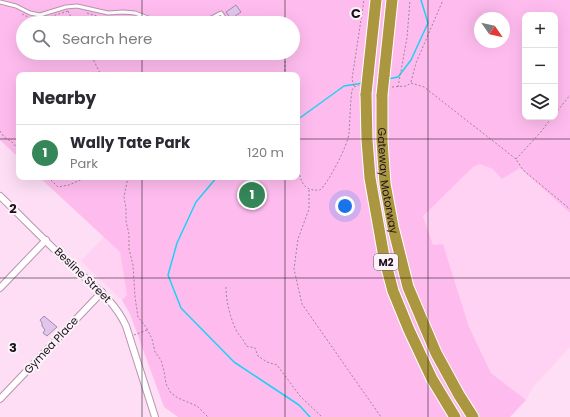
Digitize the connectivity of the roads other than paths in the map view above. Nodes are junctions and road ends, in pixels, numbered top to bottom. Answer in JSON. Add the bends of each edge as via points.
{"nodes":[{"id":1,"x":376,"y":0,"type":"edge"},
{"id":2,"x":392,"y":0,"type":"edge"},
{"id":3,"x":0,"y":2,"type":"edge"},
{"id":4,"x":143,"y":16,"type":"edge"},
{"id":5,"x":216,"y":16,"type":"edge"},
{"id":6,"x":224,"y":16,"type":"edge"},
{"id":7,"x":0,"y":196,"type":"edge"},
{"id":8,"x":46,"y":240,"type":"junction"},
{"id":9,"x":0,"y":288,"type":"edge"},
{"id":10,"x":102,"y":292,"type":"junction"},
{"id":11,"x":0,"y":399,"type":"edge"},
{"id":12,"x":155,"y":417,"type":"edge"},
{"id":13,"x":455,"y":417,"type":"edge"},
{"id":14,"x":473,"y":417,"type":"edge"}],
"edges":[{"from":1,"to":13,"type":"highway","name":"Gateway Motorway","number":"M2","bridge":true,"via":[[366,94],[367,140],[370,178],[384,256],[393,291],[409,330],[432,379]]},
{"from":2,"to":14,"type":"highway","name":"Gateway Motorway","number":"M2","bridge":true,"via":[[384,76],[386,91],[382,141],[385,184],[408,287],[436,353]]},
{"from":3,"to":4,"type":"lane","via":[[16,6],[30,14],[40,15],[77,6],[108,14],[123,12]]},
{"from":5,"to":6,"type":"lane","via":[[222,13]]},
{"from":7,"to":8,"type":"street","name":"Besline Street"},
{"from":8,"to":9,"type":"street"},
{"from":8,"to":10,"type":"street","name":"Besline Street"},
{"from":10,"to":11,"type":"street","name":"Gymea Place"},
{"from":10,"to":12,"type":"street","name":"Besline Street","via":[[122,316]]}]}
